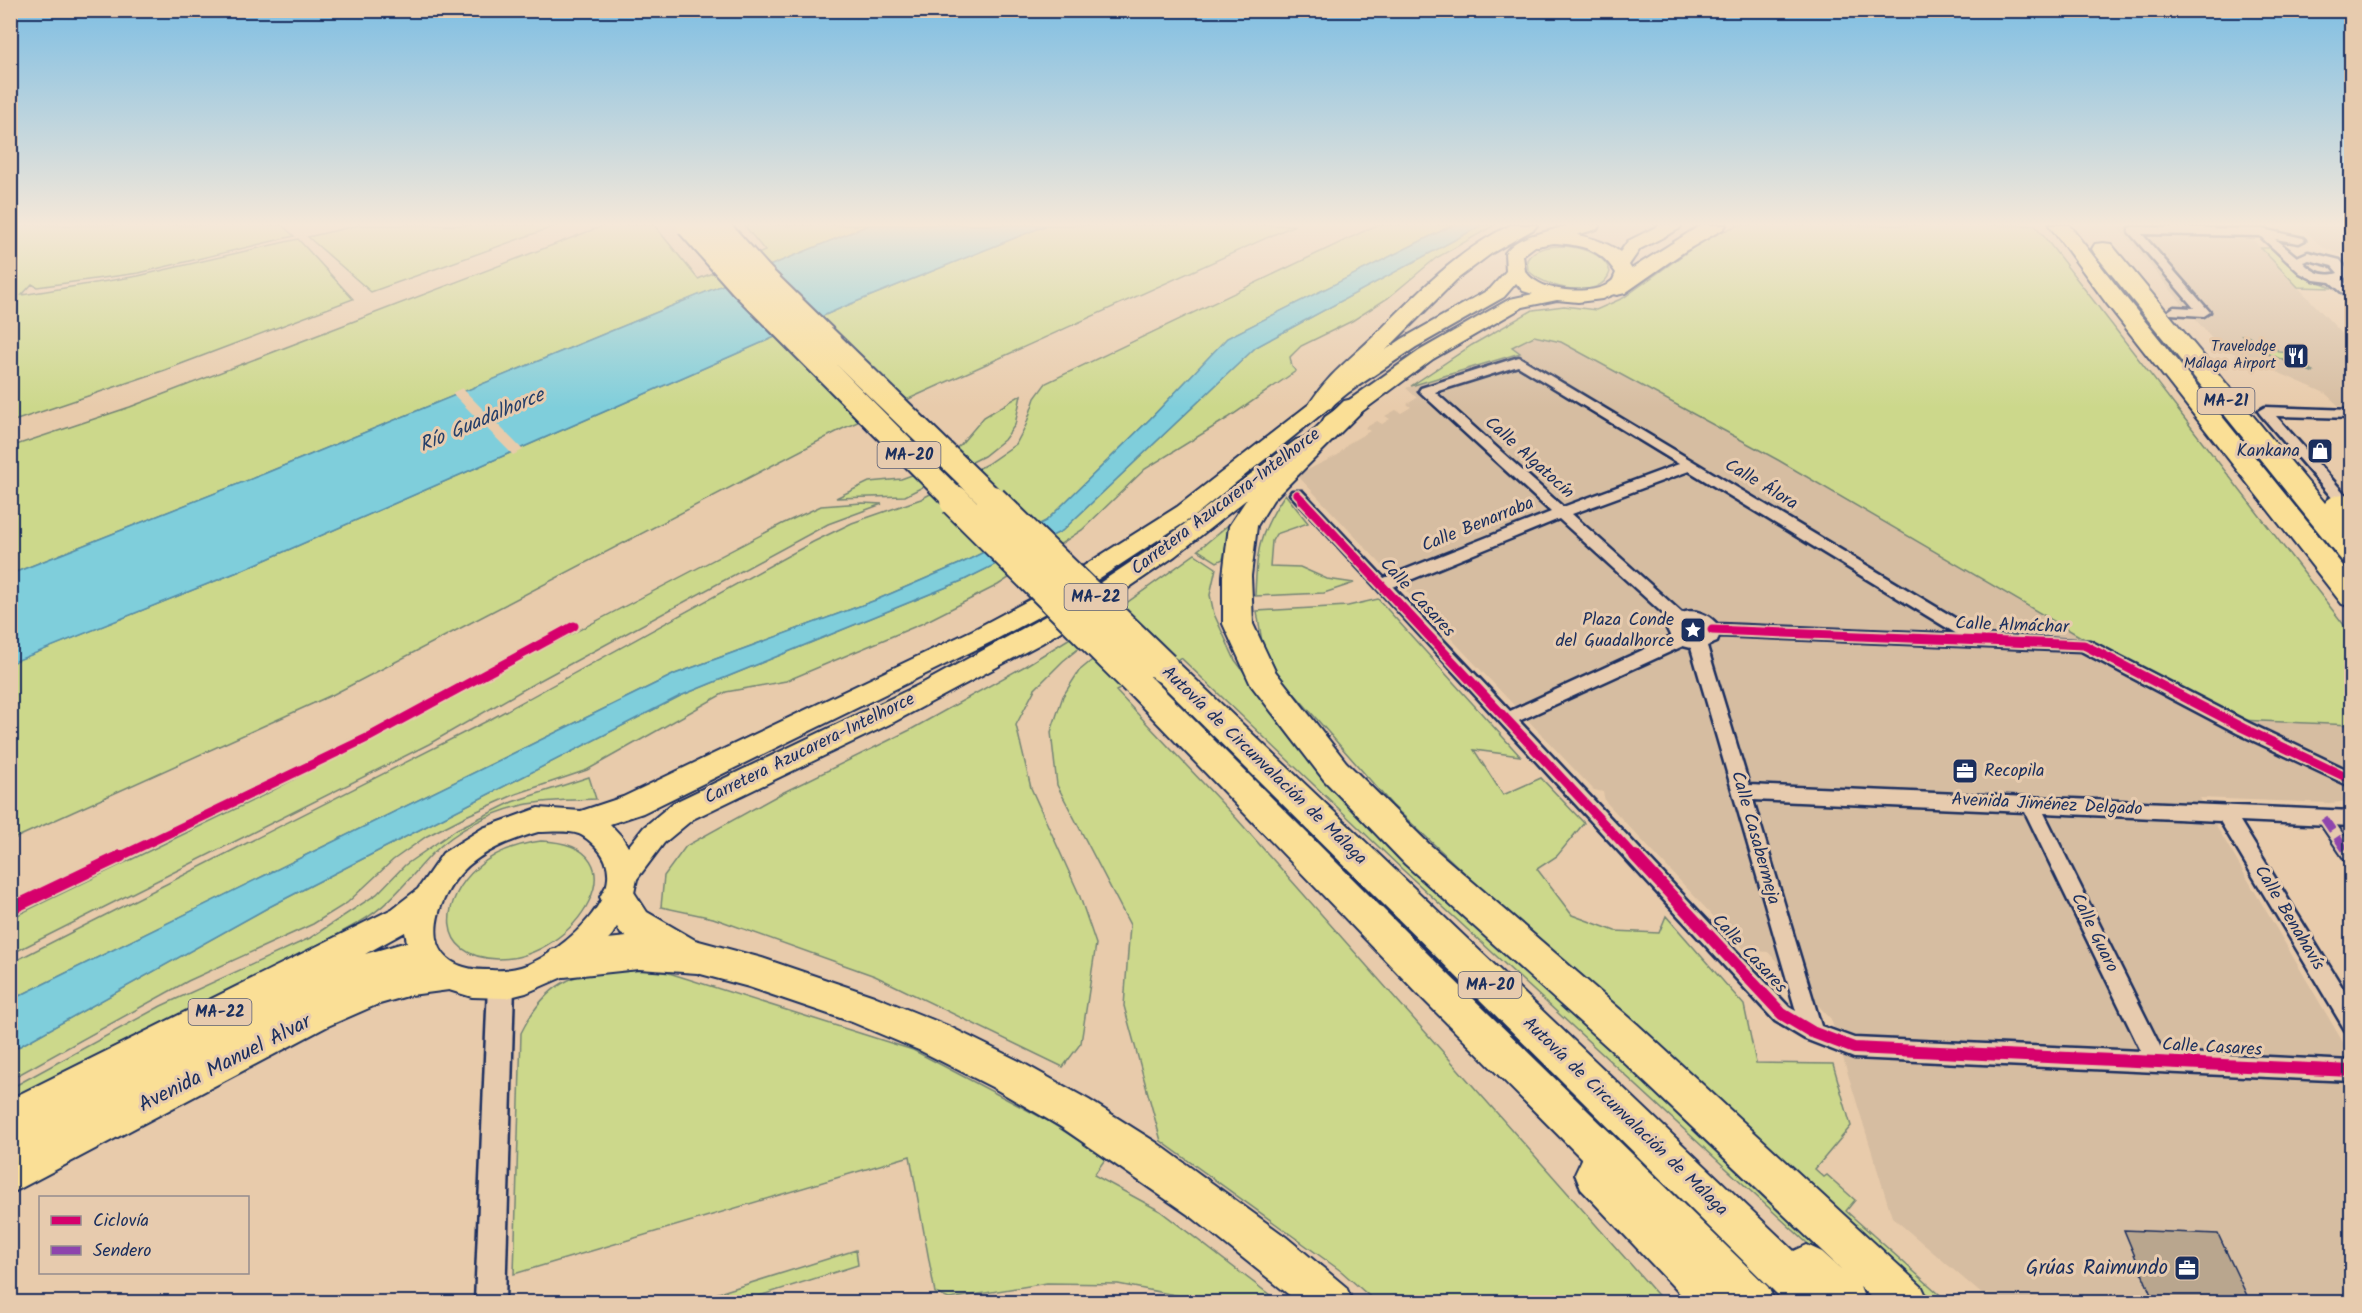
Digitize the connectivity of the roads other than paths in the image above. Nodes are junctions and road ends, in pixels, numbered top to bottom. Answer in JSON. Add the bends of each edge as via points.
{"nodes":[{"id":1,"x":742,"y":286,"type":"edge"},
{"id":2,"x":772,"y":286,"type":"edge"},
{"id":3,"x":1435,"y":286,"type":"edge"},
{"id":4,"x":1503,"y":286,"type":"edge"},
{"id":5,"x":1533,"y":286,"type":"edge"},
{"id":6,"x":1620,"y":286,"type":"edge"},
{"id":7,"x":2097,"y":286,"type":"edge"},
{"id":8,"x":2105,"y":286,"type":"edge"},
{"id":9,"x":2138,"y":286,"type":"edge"},
{"id":10,"x":2182,"y":286,"type":"edge"},
{"id":11,"x":2341,"y":286,"type":"edge"},
{"id":12,"x":1617,"y":288,"type":"joint"},
{"id":13,"x":1555,"y":295,"type":"junction"},
{"id":14,"x":2352,"y":297,"type":"edge"},
{"id":15,"x":2115,"y":300,"type":"junction"},
{"id":16,"x":2174,"y":311,"type":"dead end"},
{"id":17,"x":1519,"y":362,"type":"joint"},
{"id":18,"x":1338,"y":405,"type":"junction"},
{"id":19,"x":2352,"y":414,"type":"edge"},
{"id":20,"x":1691,"y":465,"type":"junction"},
{"id":21,"x":1296,"y":494,"type":"dead end"},
{"id":22,"x":2349,"y":505,"type":"edge"},
{"id":23,"x":1561,"y":513,"type":"junction"},
{"id":24,"x":2352,"y":553,"type":"edge"},
{"id":25,"x":1382,"y":585,"type":"junction"},
{"id":26,"x":2352,"y":597,"type":"edge"},
{"id":27,"x":1679,"y":619,"type":"junction"},
{"id":28,"x":1712,"y":630,"type":"junction"},
{"id":29,"x":1690,"y":641,"type":"junction"},
{"id":30,"x":1982,"y":642,"type":"junction"},
{"id":31,"x":1150,"y":674,"type":"junction"},
{"id":32,"x":1508,"y":719,"type":"junction"},
{"id":33,"x":2352,"y":780,"type":"edge"},
{"id":34,"x":1742,"y":792,"type":"junction"},
{"id":35,"x":2030,"y":803,"type":"junction"},
{"id":36,"x":2226,"y":813,"type":"junction"},
{"id":37,"x":2325,"y":818,"type":"junction"},
{"id":38,"x":2352,"y":819,"type":"edge"},
{"id":39,"x":580,"y":822,"type":"junction"},
{"id":40,"x":2352,"y":859,"type":"edge"},
{"id":41,"x":620,"y":887,"type":"junction"},
{"id":42,"x":426,"y":899,"type":"junction"},
{"id":43,"x":426,"y":955,"type":"junction"},
{"id":44,"x":688,"y":955,"type":"junction"},
{"id":45,"x":564,"y":961,"type":"junction"},
{"id":46,"x":449,"y":976,"type":"junction"},
{"id":47,"x":501,"y":985,"type":"junction"},
{"id":48,"x":2352,"y":1023,"type":"edge"},
{"id":49,"x":1812,"y":1032,"type":"junction"},
{"id":50,"x":2157,"y":1062,"type":"junction"},
{"id":51,"x":1514,"y":1064,"type":"junction"},
{"id":52,"x":2352,"y":1071,"type":"edge"},
{"id":53,"x":10,"y":1117,"type":"edge"},
{"id":54,"x":10,"y":1146,"type":"edge"},
{"id":55,"x":10,"y":1177,"type":"edge"},
{"id":56,"x":1694,"y":1183,"type":"junction"},
{"id":57,"x":490,"y":1302,"type":"edge"},
{"id":58,"x":1331,"y":1302,"type":"edge"},
{"id":59,"x":1718,"y":1302,"type":"edge"},
{"id":60,"x":1753,"y":1302,"type":"edge"},
{"id":61,"x":1816,"y":1302,"type":"edge"},
{"id":62,"x":1844,"y":1302,"type":"edge"},
{"id":63,"x":1907,"y":1302,"type":"edge"}],
"edges":[{"from":1,"to":31,"type":"highway","name":"Autovía de Circunvalación de Málaga","number":"MA-20","bridge":true,"via":[[825,371]]},
{"from":2,"to":31,"type":"highway","name":"Autovía de Circunvalación de Málaga","number":"MA-20","bridge":true},
{"from":3,"to":18,"type":"highway","via":[[1337,381]]},
{"from":4,"to":18,"type":"main road","name":"Carretera Azucarera-Intelhorce","number":"MA-22","via":[[1408,343]]},
{"from":5,"to":13,"type":"main road","number":"MA-22"},
{"from":6,"to":12,"type":"highway"},
{"from":7,"to":15,"type":"highway"},
{"from":8,"to":15,"type":"highway","number":"MA-21"},
{"from":9,"to":24,"type":"highway","number":"MA-21"},
{"from":10,"to":16,"type":"street","via":[[2205,312]]},
{"from":11,"to":14,"type":"street"},
{"from":12,"to":13,"type":"main road","number":"MA-22","via":[[1592,297]]},
{"from":13,"to":18,"type":"main road","name":"Carretera Azucarera-Intelhorce","number":"MA-22","via":[[1517,303]]},
{"from":15,"to":26,"type":"highway","number":"MA-21"},
{"from":17,"to":20,"type":"street","name":"Calle Álora"},
{"from":17,"to":23,"type":"street","name":"Calle Algatocín","via":[[1426,391]]},
{"from":18,"to":39,"type":"main road","name":"Carretera Azucarera-Intelhorce","number":"MA-22","via":[[1185,512],[1042,604],[633,805]]},
{"from":18,"to":41,"type":"main road","name":"Carretera Azucarera-Intelhorce","number":"MA-22","via":[[1162,552],[1081,607],[907,702],[683,811],[654,835]]},
{"from":18,"to":63,"type":"highway","via":[[1263,494],[1244,526],[1237,576],[1238,624],[1262,677],[1335,771],[1417,854],[1624,1037]]},
{"from":19,"to":22,"type":"street","via":[[2265,411]]},
{"from":20,"to":23,"type":"street","name":"Calle Benarraba"},
{"from":20,"to":30,"type":"street","name":"Calle Álora"},
{"from":21,"to":25,"type":"street","name":"Calle Casares"},
{"from":22,"to":24,"type":"highway","via":[[2337,506]]},
{"from":23,"to":25,"type":"street","name":"Calle Benarraba"},
{"from":23,"to":27,"type":"street","name":"Calle Algatocín"},
{"from":25,"to":32,"type":"street","name":"Calle Casares"},
{"from":27,"to":28,"type":"street","via":[[1701,619]]},
{"from":27,"to":29,"type":"street","via":[[1675,630]]},
{"from":28,"to":29,"type":"street","via":[[1712,638]]},
{"from":28,"to":30,"type":"street","name":"Calle Almáchar"},
{"from":29,"to":32,"type":"street"},
{"from":29,"to":34,"type":"street","name":"Calle Casabermeja"},
{"from":30,"to":33,"type":"street","name":"Calle Almáchar","via":[[2084,645]]},
{"from":31,"to":51,"type":"highway","name":"Autovía de Circunvalación de Málaga","number":"MA-20"},
{"from":31,"to":56,"type":"highway","name":"Autovía de Circunvalación de Málaga","number":"MA-20"},
{"from":32,"to":49,"type":"street","name":"Calle Casares","via":[[1782,1014]]},
{"from":34,"to":35,"type":"street","name":"Avenida Jiménez Delgado"},
{"from":34,"to":49,"type":"street","name":"Calle Casabermeja"},
{"from":35,"to":36,"type":"street","name":"Avenida Jiménez Delgado"},
{"from":35,"to":50,"type":"street","name":"Calle Guaro"},
{"from":36,"to":37,"type":"street","name":"Avenida Jiménez Delgado"},
{"from":36,"to":48,"type":"street","name":"Calle Benahavís"},
{"from":37,"to":38,"type":"street","name":"Avenida Jiménez Delgado"},
{"from":37,"to":40,"type":"street"},
{"from":39,"to":41,"type":"main road","number":"MA-22","via":[[603,834],[618,852]]},
{"from":39,"to":42,"type":"main road","number":"MA-22","via":[[538,820],[493,834],[452,862]]},
{"from":41,"to":44,"type":"highway","via":[[634,923]]},
{"from":41,"to":45,"type":"main road","number":"MA-22","via":[[598,932]]},
{"from":42,"to":43,"type":"main road","number":"MA-22","via":[[419,928]]},
{"from":42,"to":53,"type":"main road","number":"MA-22","via":[[375,934]]},
{"from":43,"to":46,"type":"main road","number":"MA-22"},
{"from":43,"to":54,"type":"main road","name":"Avenida Manuel Alvar","number":"MA-22","via":[[404,956],[355,971]]},
{"from":44,"to":45,"type":"highway","via":[[610,953]]},
{"from":44,"to":58,"type":"highway","via":[[824,993],[875,1013],[1032,1090],[1184,1186]]},
{"from":45,"to":47,"type":"main road","number":"MA-22","via":[[532,977]]},
{"from":46,"to":47,"type":"main road","number":"MA-22"},
{"from":46,"to":55,"type":"main road","name":"Avenida Manuel Alvar","via":[[371,992],[317,1016]]},
{"from":47,"to":57,"type":"street"},
{"from":49,"to":50,"type":"street","name":"Calle Casares","via":[[1854,1048]]},
{"from":50,"to":52,"type":"street","name":"Calle Casares"},
{"from":51,"to":59,"type":"highway","via":[[1557,1133]]},
{"from":51,"to":60,"type":"highway","name":"Autovía de Circunvalación de Málaga","number":"MA-20"},
{"from":56,"to":61,"type":"highway","name":"Autovía de Circunvalación de Málaga","number":"MA-20"},
{"from":56,"to":62,"type":"highway","via":[[1776,1238]]}]}
